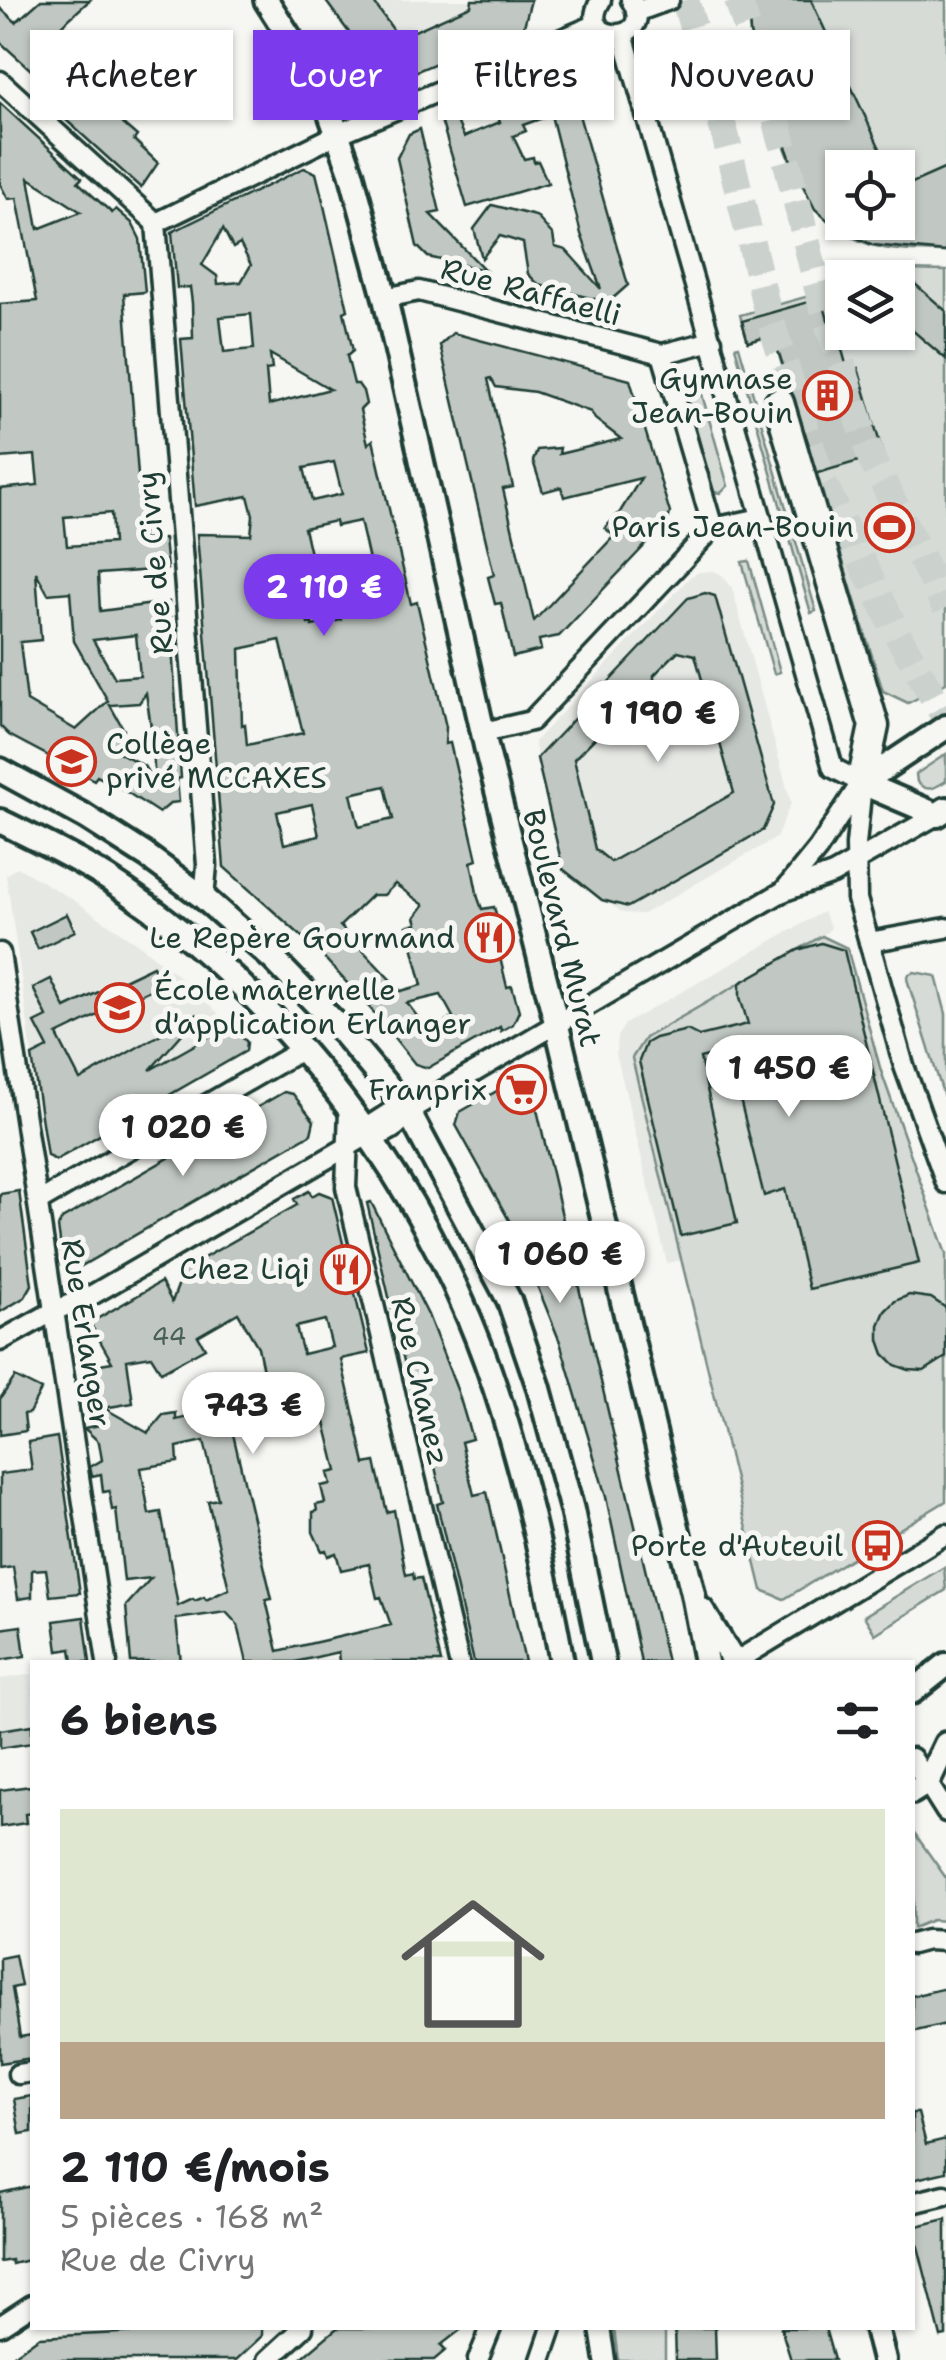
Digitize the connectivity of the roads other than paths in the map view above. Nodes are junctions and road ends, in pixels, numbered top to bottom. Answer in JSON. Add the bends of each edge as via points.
{"nodes":[{"id":1,"x":266,"y":0,"type":"edge"},
{"id":2,"x":600,"y":0,"type":"edge"},
{"id":3,"x":670,"y":0,"type":"edge"},
{"id":4,"x":633,"y":6,"type":"edge"},
{"id":5,"x":597,"y":24,"type":"junction"},
{"id":6,"x":624,"y":34,"type":"junction"},
{"id":7,"x":0,"y":81,"type":"edge"},
{"id":8,"x":338,"y":134,"type":"junction"},
{"id":9,"x":156,"y":223,"type":"junction"},
{"id":10,"x":386,"y":298,"type":"junction"},
{"id":11,"x":712,"y":341,"type":"junction"},
{"id":12,"x":662,"y":354,"type":"junction"},
{"id":13,"x":779,"y":403,"type":"dead end"},
{"id":14,"x":761,"y":518,"type":"junction"},
{"id":15,"x":714,"y":528,"type":"junction"},
{"id":16,"x":946,"y":727,"type":"edge"},
{"id":17,"x":484,"y":732,"type":"junction"},
{"id":18,"x":0,"y":770,"type":"edge"},
{"id":19,"x":862,"y":783,"type":"junction"},
{"id":20,"x":941,"y":812,"type":"edge"},
{"id":21,"x":0,"y":821,"type":"edge"},
{"id":22,"x":856,"y":861,"type":"junction"},
{"id":23,"x":782,"y":892,"type":"junction"},
{"id":24,"x":204,"y":898,"type":"junction"},
{"id":25,"x":946,"y":928,"type":"edge"},
{"id":26,"x":869,"y":942,"type":"junction"},
{"id":27,"x":0,"y":954,"type":"edge"},
{"id":28,"x":557,"y":1026,"type":"junction"},
{"id":29,"x":301,"y":1050,"type":"junction"},
{"id":30,"x":408,"y":1111,"type":"junction"},
{"id":31,"x":356,"y":1142,"type":"junction"},
{"id":32,"x":946,"y":1182,"type":"edge"},
{"id":33,"x":38,"y":1202,"type":"junction"},
{"id":34,"x":56,"y":1310,"type":"junction"},
{"id":35,"x":0,"y":1341,"type":"edge"},
{"id":36,"x":946,"y":1534,"type":"edge"},
{"id":37,"x":693,"y":1594,"type":"junction"},
{"id":38,"x":108,"y":1660,"type":"edge"},
{"id":39,"x":459,"y":1660,"type":"edge"},
{"id":40,"x":562,"y":1660,"type":"edge"},
{"id":41,"x":602,"y":1660,"type":"edge"},
{"id":42,"x":706,"y":1660,"type":"edge"},
{"id":43,"x":733,"y":1660,"type":"edge"},
{"id":44,"x":737,"y":1660,"type":"edge"},
{"id":45,"x":946,"y":1664,"type":"edge"},
{"id":46,"x":915,"y":1690,"type":"edge"},
{"id":47,"x":946,"y":1744,"type":"edge"},
{"id":48,"x":915,"y":1763,"type":"edge"},
{"id":49,"x":929,"y":1786,"type":"edge"},
{"id":50,"x":946,"y":1812,"type":"edge"},
{"id":51,"x":946,"y":1942,"type":"edge"},
{"id":52,"x":915,"y":1943,"type":"edge"},
{"id":53,"x":945,"y":2195,"type":"edge"},
{"id":54,"x":915,"y":2202,"type":"edge"},
{"id":55,"x":30,"y":2306,"type":"edge"},
{"id":56,"x":0,"y":2326,"type":"edge"},
{"id":57,"x":302,"y":2330,"type":"edge"},
{"id":58,"x":490,"y":2330,"type":"edge"},
{"id":59,"x":551,"y":2330,"type":"edge"},
{"id":60,"x":600,"y":2330,"type":"edge"},
{"id":61,"x":876,"y":2330,"type":"edge"},
{"id":62,"x":268,"y":2360,"type":"edge"},
{"id":63,"x":478,"y":2360,"type":"edge"},
{"id":64,"x":541,"y":2360,"type":"edge"},
{"id":65,"x":605,"y":2360,"type":"edge"},
{"id":66,"x":884,"y":2360,"type":"edge"}],
"edges":[{"from":1,"to":8,"type":"main road","name":"Boulevard Murat"},
{"from":2,"to":5,"type":"street"},
{"from":3,"to":4,"type":"street"},
{"from":4,"to":6,"type":"street","via":[[632,28]]},
{"from":5,"to":6,"type":"street","via":[[611,35]]},
{"from":5,"to":8,"type":"street"},
{"from":6,"to":11,"type":"street"},
{"from":7,"to":9,"type":"street"},
{"from":8,"to":9,"type":"street"},
{"from":8,"to":10,"type":"main road","name":"Boulevard Murat"},
{"from":9,"to":24,"type":"street","name":"Rue de Civry"},
{"from":10,"to":12,"type":"street","name":"Rue Raffaelli","via":[[420,291]]},
{"from":10,"to":17,"type":"main road","name":"Boulevard Murat"},
{"from":11,"to":12,"type":"street"},
{"from":11,"to":14,"type":"street"},
{"from":12,"to":15,"type":"street"},
{"from":13,"to":19,"type":"highway","via":[[874,726]]},
{"from":14,"to":15,"type":"street"},
{"from":14,"to":19,"type":"street","via":[[833,768]]},
{"from":15,"to":17,"type":"street","via":[[531,720]]},
{"from":16,"to":19,"type":"main road"},
{"from":17,"to":28,"type":"main road","name":"Boulevard Murat"},
{"from":18,"to":24,"type":"main road","via":[[86,817]]},
{"from":19,"to":20,"type":"main road"},
{"from":19,"to":22,"type":"street"},
{"from":19,"to":23,"type":"street"},
{"from":20,"to":22,"type":"street"},
{"from":21,"to":29,"type":"main road","via":[[147,906],[247,990]]},
{"from":22,"to":23,"type":"street"},
{"from":22,"to":26,"type":"street","via":[[857,899]]},
{"from":23,"to":28,"type":"street"},
{"from":24,"to":30,"type":"main road","via":[[333,1021]]},
{"from":25,"to":26,"type":"street"},
{"from":26,"to":32,"type":"street"},
{"from":27,"to":33,"type":"street","name":"Rue Erlanger"},
{"from":28,"to":30,"type":"street"},
{"from":28,"to":37,"type":"main road","name":"Boulevard Murat"},
{"from":29,"to":31,"type":"main road","via":[[349,1111]]},
{"from":29,"to":33,"type":"street"},
{"from":30,"to":31,"type":"street","via":[[397,1108]]},
{"from":30,"to":41,"type":"main road","via":[[509,1300],[572,1510]]},
{"from":31,"to":34,"type":"street"},
{"from":31,"to":39,"type":"street","name":"Rue Chanez","via":[[346,1187]]},
{"from":31,"to":40,"type":"main road","via":[[425,1224],[470,1320],[534,1532]]},
{"from":33,"to":34,"type":"street","name":"Rue Erlanger"},
{"from":34,"to":35,"type":"street"},
{"from":34,"to":38,"type":"street","name":"Rue Erlanger"},
{"from":36,"to":44,"type":"street"},
{"from":37,"to":42,"type":"main road","name":"Boulevard Murat"},
{"from":37,"to":43,"type":"main road","name":"Boulevard Murat"},
{"from":45,"to":46,"type":"main road"},
{"from":47,"to":49,"type":"main road"},
{"from":48,"to":49,"type":"street"},
{"from":49,"to":50,"type":"street"},
{"from":51,"to":52,"type":"street"},
{"from":53,"to":54,"type":"street"},
{"from":55,"to":56,"type":"street"},
{"from":57,"to":62,"type":"street"},
{"from":58,"to":63,"type":"street"},
{"from":59,"to":64,"type":"street"},
{"from":60,"to":65,"type":"street"},
{"from":61,"to":66,"type":"main road"}]}
